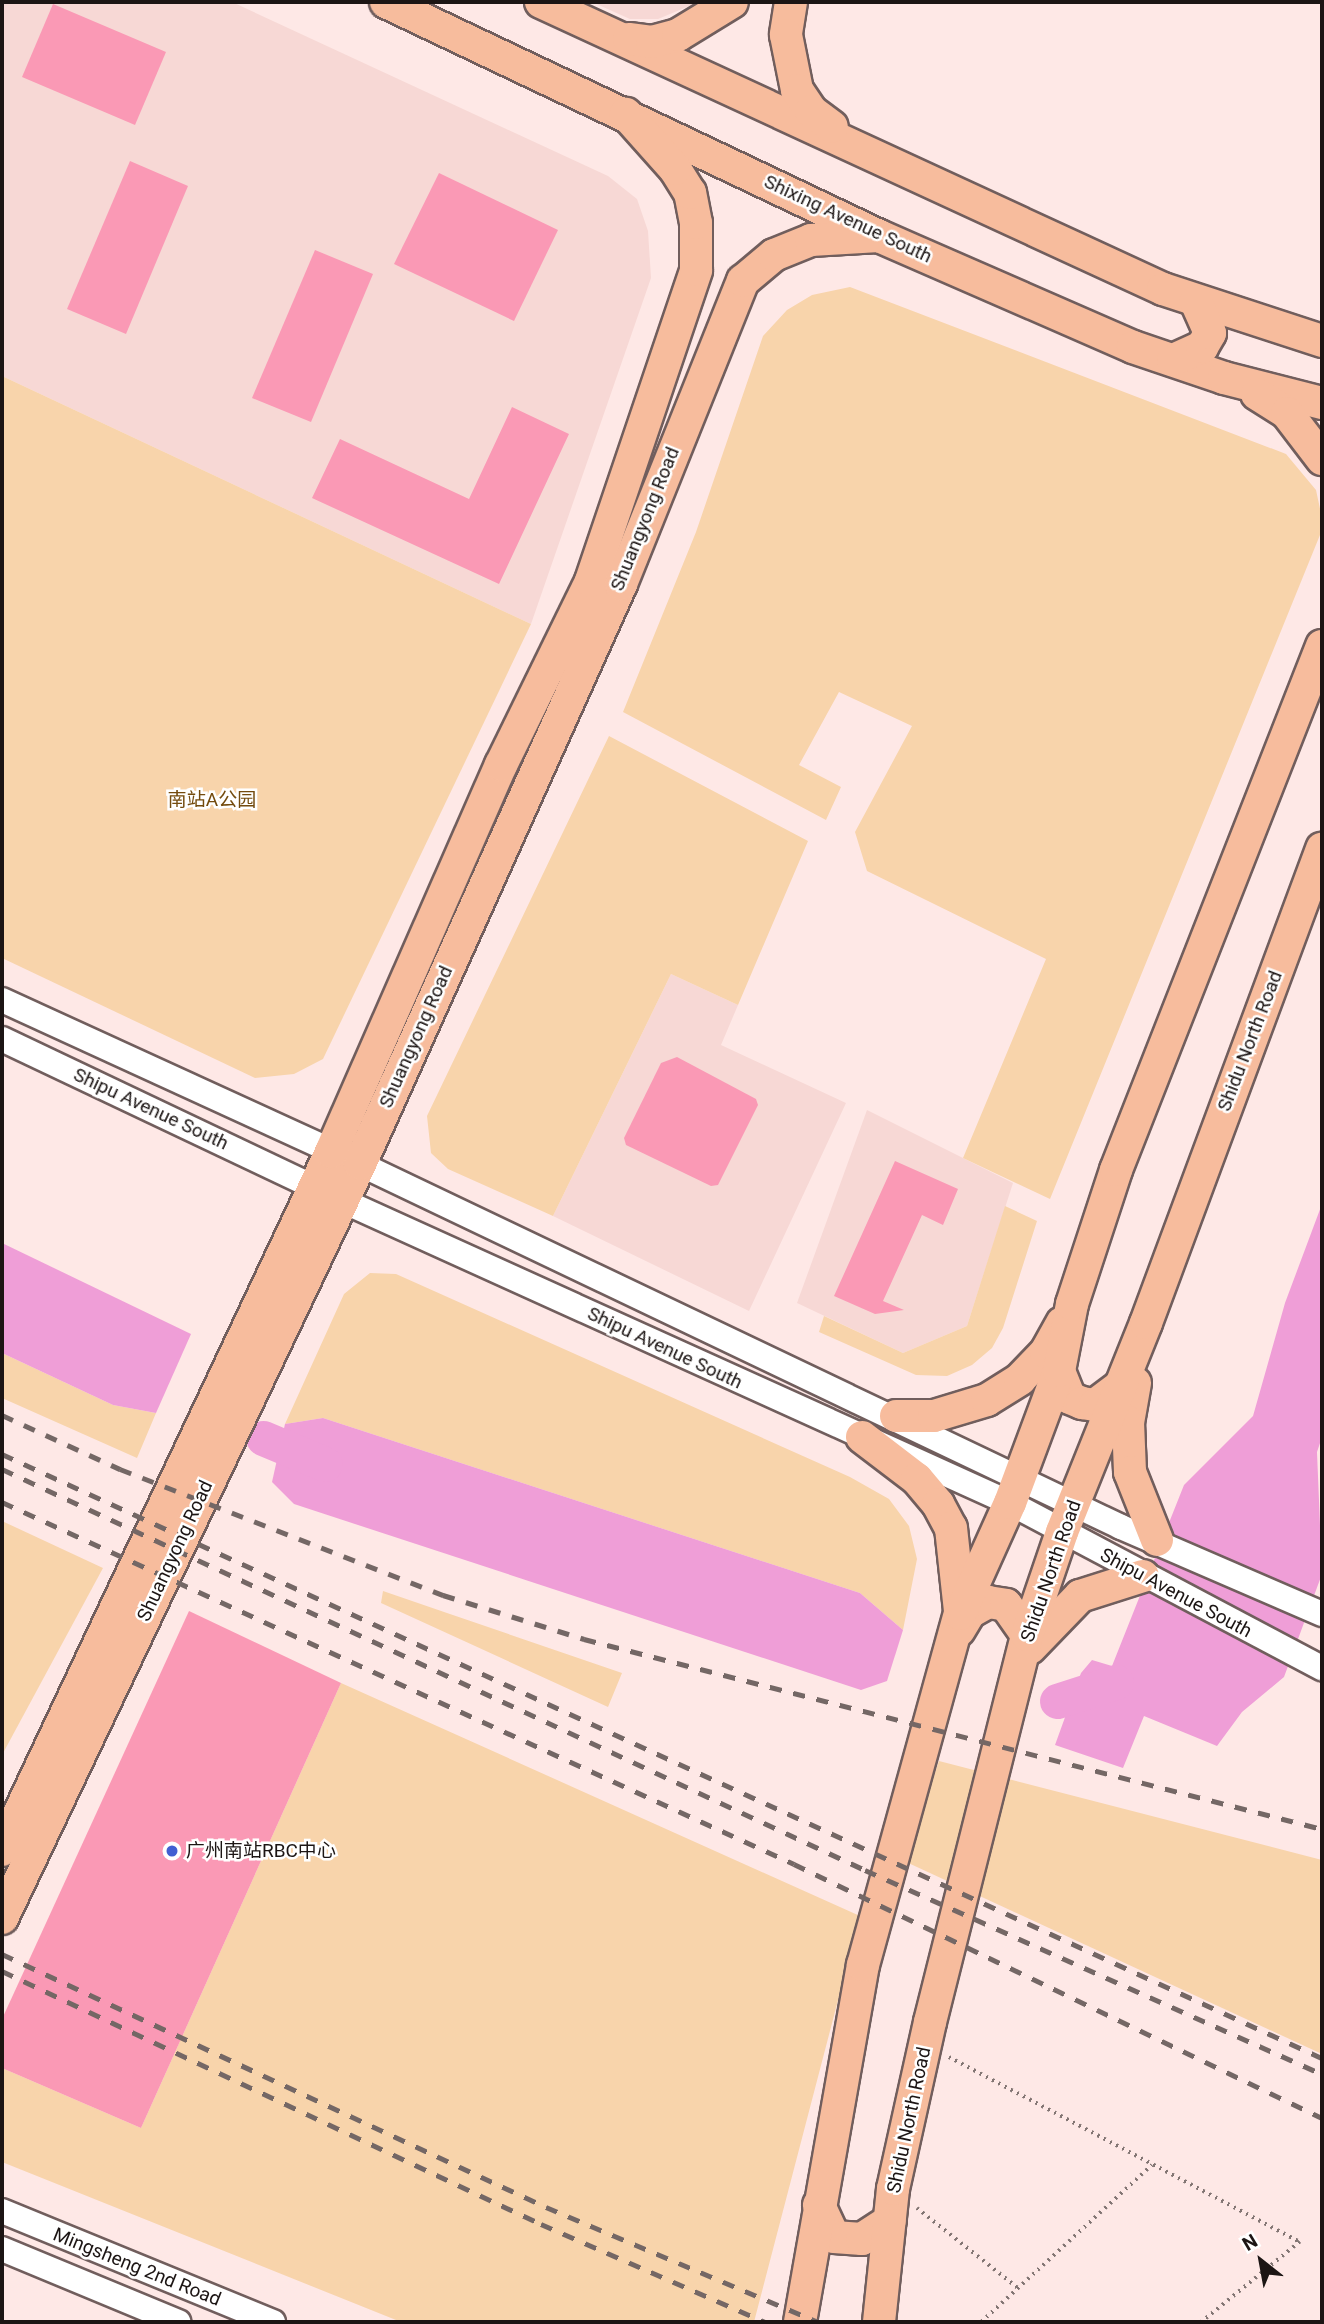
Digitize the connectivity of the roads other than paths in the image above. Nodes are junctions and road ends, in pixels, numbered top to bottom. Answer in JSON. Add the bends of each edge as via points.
{"nodes":[{"id":1,"x":386,"y":2,"type":"edge"},
{"id":2,"x":541,"y":2,"type":"edge"},
{"id":3,"x":732,"y":2,"type":"edge"},
{"id":4,"x":791,"y":2,"type":"edge"},
{"id":5,"x":620,"y":38,"type":"junction"},
{"id":6,"x":626,"y":114,"type":"junction"},
{"id":7,"x":861,"y":150,"type":"junction"},
{"id":8,"x":879,"y":236,"type":"junction"},
{"id":9,"x":1196,"y":301,"type":"junction"},
{"id":10,"x":1322,"y":318,"type":"edge"},
{"id":11,"x":1254,"y":321,"type":"junction"},
{"id":12,"x":1322,"y":341,"type":"edge"},
{"id":13,"x":1173,"y":360,"type":"junction"},
{"id":14,"x":1224,"y":378,"type":"junction"},
{"id":15,"x":1322,"y":402,"type":"edge"},
{"id":16,"x":1322,"y":459,"type":"edge"},
{"id":17,"x":1322,"y":646,"type":"edge"},
{"id":18,"x":1322,"y":849,"type":"edge"},
{"id":19,"x":2,"y":1000,"type":"edge"},
{"id":20,"x":2,"y":1039,"type":"edge"},
{"id":21,"x":345,"y":1158,"type":"junction"},
{"id":22,"x":328,"y":1193,"type":"junction"},
{"id":23,"x":1072,"y":1304,"type":"junction"},
{"id":24,"x":1146,"y":1323,"type":"junction"},
{"id":25,"x":1059,"y":1371,"type":"junction"},
{"id":26,"x":822,"y":1382,"type":"junction"},
{"id":27,"x":1120,"y":1386,"type":"junction"},
{"id":28,"x":813,"y":1416,"type":"junction"},
{"id":29,"x":896,"y":1416,"type":"junction"},
{"id":30,"x":862,"y":1437,"type":"junction"},
{"id":31,"x":1015,"y":1490,"type":"junction"},
{"id":32,"x":1068,"y":1518,"type":"junction"},
{"id":33,"x":1157,"y":1540,"type":"junction"},
{"id":34,"x":1143,"y":1576,"type":"junction"},
{"id":35,"x":1318,"y":1612,"type":"edge"},
{"id":36,"x":957,"y":1626,"type":"junction"},
{"id":37,"x":1024,"y":1647,"type":"junction"},
{"id":38,"x":1312,"y":1664,"type":"edge"},
{"id":39,"x":2,"y":1850,"type":"edge"},
{"id":40,"x":2,"y":1918,"type":"edge"},
{"id":41,"x":820,"y":2205,"type":"junction"},
{"id":42,"x":2,"y":2211,"type":"edge"},
{"id":43,"x":890,"y":2221,"type":"junction"},
{"id":44,"x":2,"y":2249,"type":"edge"},
{"id":45,"x":882,"y":2320,"type":"edge"},
{"id":46,"x":178,"y":2322,"type":"edge"},
{"id":47,"x":273,"y":2322,"type":"edge"},
{"id":48,"x":800,"y":2322,"type":"edge"}],
"edges":[{"from":1,"to":6,"type":"main road","name":"Shixing Avenue South"},
{"from":2,"to":5,"type":"main road"},
{"from":3,"to":5,"type":"main road","via":[[678,35],[652,42]]},
{"from":4,"to":7,"type":"main road","via":[[786,35],[797,90],[811,111]]},
{"from":5,"to":7,"type":"main road"},
{"from":6,"to":8,"type":"main road","name":"Shixing Avenue South"},
{"from":6,"to":21,"type":"main road","name":"Shuangyong Road","via":[[676,169],[690,193],[696,223],[696,270],[591,581],[501,765]]},
{"from":7,"to":9,"type":"main road"},
{"from":8,"to":13,"type":"main road","name":"Shixing Avenue South","via":[[1133,347]]},
{"from":8,"to":21,"type":"main road","name":"Shuangyong Road","via":[[811,240],[774,255],[743,281],[621,584]]},
{"from":9,"to":11,"type":"main road"},
{"from":9,"to":13,"type":"main road","via":[[1210,332],[1202,347]]},
{"from":10,"to":11,"type":"main road"},
{"from":11,"to":12,"type":"main road"},
{"from":13,"to":14,"type":"main road","name":"Shixing Avenue South"},
{"from":14,"to":15,"type":"main road","name":"Shixing Avenue South"},
{"from":14,"to":16,"type":"main road","via":[[1287,413]]},
{"from":17,"to":23,"type":"main road","via":[[1116,1170]]},
{"from":18,"to":24,"type":"main road","name":"Shidu North Road"},
{"from":19,"to":21,"type":"street","name":"Shipu Avenue South"},
{"from":20,"to":22,"type":"street","name":"Shipu Avenue South"},
{"from":21,"to":22,"type":"main road","name":"Shuangyong Road"},
{"from":21,"to":26,"type":"street","name":"Shipu Avenue South"},
{"from":22,"to":28,"type":"street","name":"Shipu Avenue South"},
{"from":22,"to":39,"type":"main road","name":"Shuangyong Road"},
{"from":22,"to":40,"type":"main road","name":"Shuangyong Road"},
{"from":23,"to":25,"type":"main road"},
{"from":23,"to":29,"type":"main road","via":[[1046,1352],[1020,1379],[961,1410]]},
{"from":24,"to":27,"type":"main road","name":"Shidu North Road"},
{"from":24,"to":33,"type":"main road","via":[[1128,1422],[1130,1472]]},
{"from":25,"to":27,"type":"main road","via":[[1070,1398],[1082,1404],[1096,1405]]},
{"from":25,"to":31,"type":"main road"},
{"from":26,"to":28,"type":"street","via":[[835,1393],[837,1403],[833,1410]]},
{"from":26,"to":29,"type":"street","name":"Shipu Avenue South"},
{"from":27,"to":32,"type":"main road","name":"Shidu North Road"},
{"from":28,"to":30,"type":"street","name":"Shipu Avenue South"},
{"from":29,"to":31,"type":"street","name":"Shipu Avenue South"},
{"from":30,"to":31,"type":"street","name":"Shipu Avenue South"},
{"from":30,"to":36,"type":"main road","via":[[917,1479],[951,1528]]},
{"from":31,"to":32,"type":"street","name":"Shipu Avenue South"},
{"from":31,"to":36,"type":"main road"},
{"from":32,"to":33,"type":"street","name":"Shipu Avenue South"},
{"from":32,"to":34,"type":"street","name":"Shipu Avenue South"},
{"from":32,"to":37,"type":"main road","name":"Shidu North Road"},
{"from":33,"to":34,"type":"street","via":[[1144,1546],[1137,1559]]},
{"from":33,"to":35,"type":"street","name":"Shipu Avenue South"},
{"from":34,"to":37,"type":"main road","via":[[1080,1596]]},
{"from":34,"to":38,"type":"street","name":"Shipu Avenue South"},
{"from":36,"to":37,"type":"main road","via":[[988,1602],[1006,1605]]},
{"from":36,"to":41,"type":"main road","via":[[863,1965]]},
{"from":37,"to":43,"type":"main road","name":"Shidu North Road","via":[[925,2044]]},
{"from":41,"to":43,"type":"main road","via":[[834,2236],[862,2239]]},
{"from":41,"to":48,"type":"main road"},
{"from":42,"to":47,"type":"street","name":"Mingsheng 2nd Road"},
{"from":43,"to":45,"type":"main road","name":"Shidu North Road"},
{"from":44,"to":46,"type":"street","name":"Mingsheng 2nd Road"}]}
